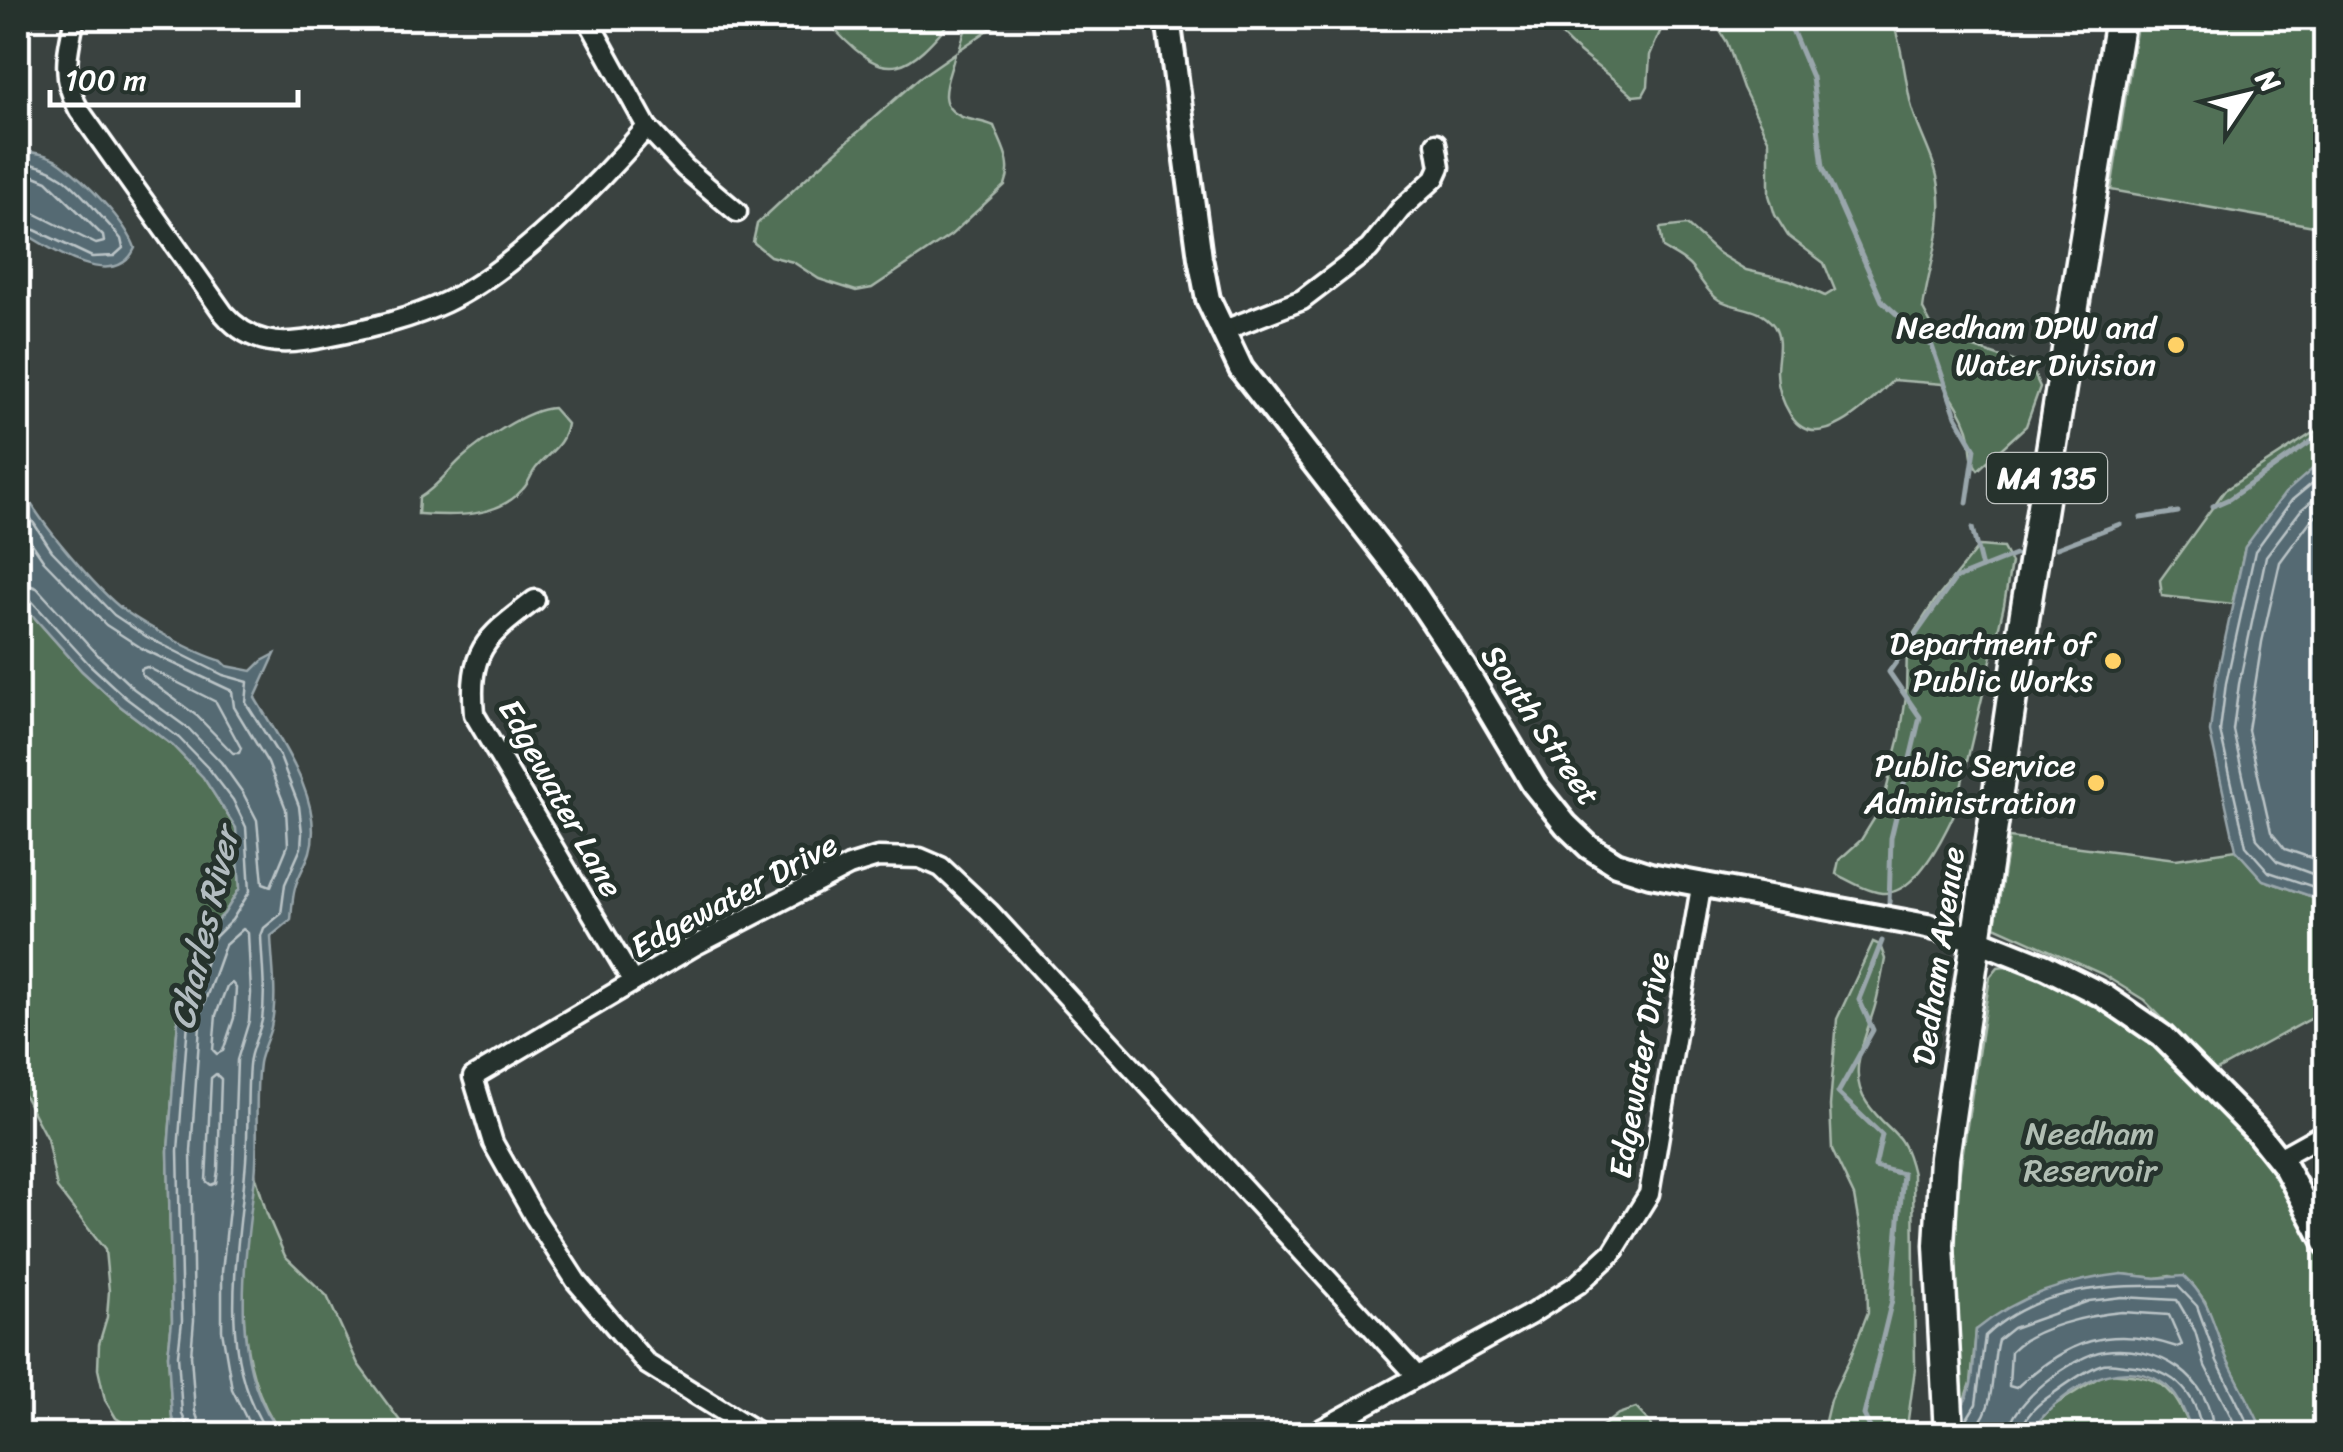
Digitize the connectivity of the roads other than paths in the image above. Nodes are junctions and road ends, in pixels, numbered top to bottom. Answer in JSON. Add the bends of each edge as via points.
{"nodes":[{"id":1,"x":75,"y":18,"type":"edge"},
{"id":2,"x":588,"y":18,"type":"edge"},
{"id":3,"x":1168,"y":18,"type":"edge"},
{"id":4,"x":2120,"y":18,"type":"edge"},
{"id":5,"x":647,"y":128,"type":"junction"},
{"id":6,"x":1436,"y":143,"type":"dead end"},
{"id":7,"x":736,"y":212,"type":"dead end"},
{"id":8,"x":1222,"y":331,"type":"junction"},
{"id":9,"x":536,"y":600,"type":"dead end"},
{"id":10,"x":1701,"y":886,"type":"junction"},
{"id":11,"x":1976,"y":940,"type":"junction"},
{"id":12,"x":633,"y":982,"type":"junction"},
{"id":13,"x":2326,"y":1132,"type":"edge"},
{"id":14,"x":2279,"y":1158,"type":"junction"},
{"id":15,"x":2326,"y":1243,"type":"edge"},
{"id":16,"x":1417,"y":1376,"type":"junction"},
{"id":17,"x":1948,"y":1421,"type":"edge"},
{"id":18,"x":760,"y":1434,"type":"edge"},
{"id":19,"x":1313,"y":1434,"type":"edge"}],
"edges":[{"from":1,"to":5,"type":"street","via":[[66,60],[74,101],[224,314],[268,343],[385,325],[461,294],[525,248]]},
{"from":2,"to":5,"type":"street"},
{"from":3,"to":8,"type":"street","name":"South Street","via":[[1200,258]]},
{"from":4,"to":11,"type":"main road","name":"Dedham Avenue","number":"MA 135"},
{"from":5,"to":7,"type":"street"},
{"from":6,"to":8,"type":"street","via":[[1435,178],[1369,248],[1302,300]]},
{"from":8,"to":10,"type":"street","name":"South Street","via":[[1240,370],[1407,582],[1566,825],[1616,864]]},
{"from":9,"to":12,"type":"street","name":"Edgewater Lane","via":[[488,637],[474,667],[474,714]]},
{"from":10,"to":11,"type":"street","name":"South Street"},
{"from":10,"to":16,"type":"street","name":"Edgewater Drive","via":[[1649,1194],[1633,1223],[1578,1284]]},
{"from":11,"to":14,"type":"street","name":"South Street","via":[[2064,976],[2138,1017]]},
{"from":11,"to":17,"type":"main road","name":"Dedham Avenue","number":"MA 135","via":[[1940,1194]]},
{"from":12,"to":16,"type":"street","name":"Edgewater Drive","via":[[849,866],[878,856],[920,858],[941,867]]},
{"from":12,"to":18,"type":"street","name":"Edgewater Drive","via":[[473,1077],[493,1143],[576,1281],[647,1364]]},
{"from":13,"to":14,"type":"street"},
{"from":14,"to":15,"type":"street","name":"South Street"},
{"from":16,"to":19,"type":"street","name":"Edgewater Drive"}]}
